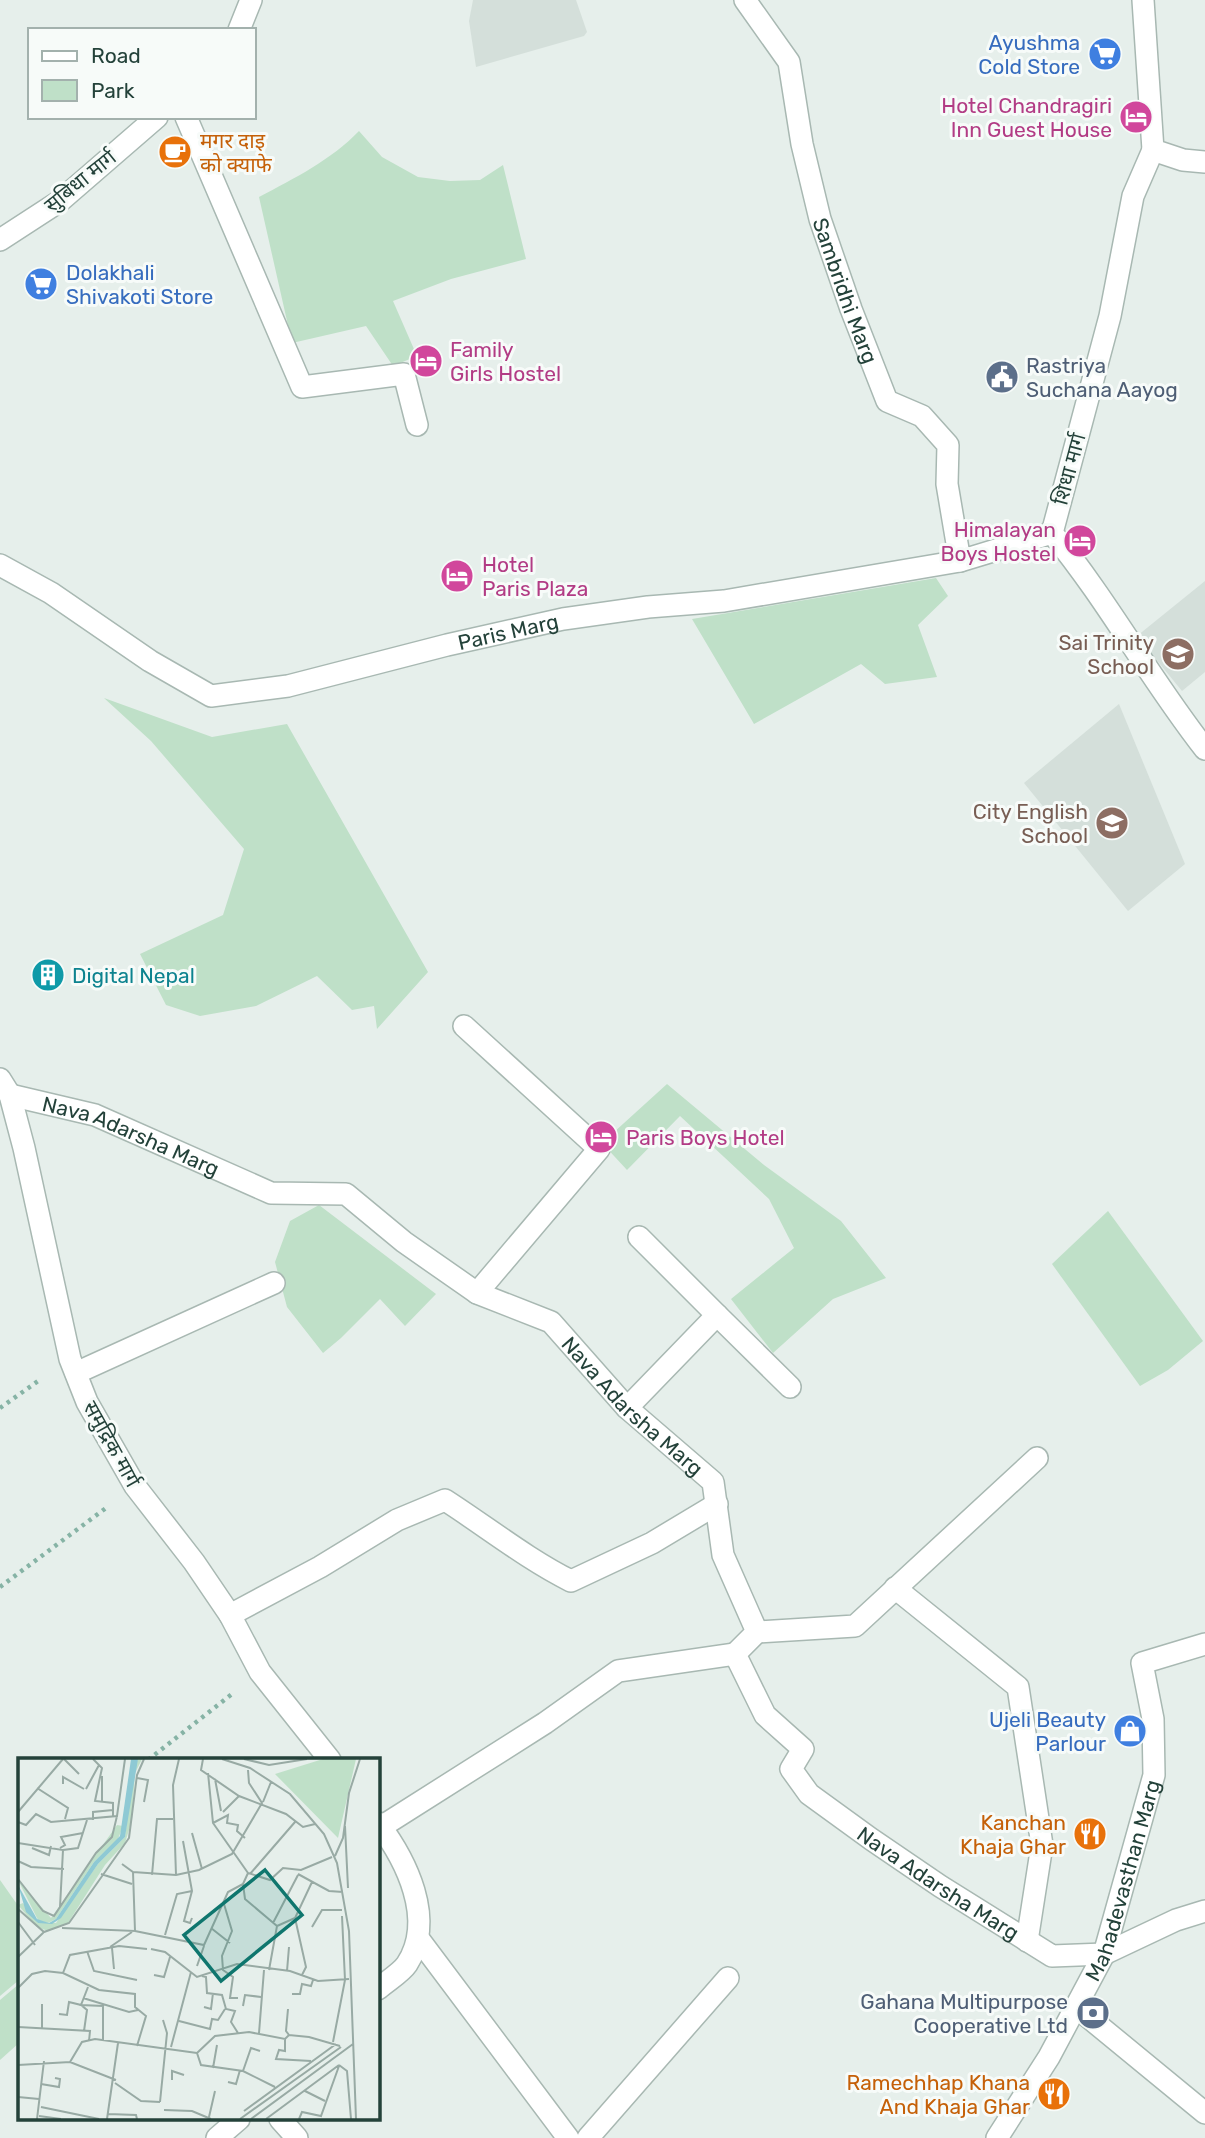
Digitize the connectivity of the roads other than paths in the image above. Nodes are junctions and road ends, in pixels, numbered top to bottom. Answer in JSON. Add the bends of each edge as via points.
{"nodes":[{"id":1,"x":251,"y":0,"type":"edge"},
{"id":2,"x":745,"y":0,"type":"edge"},
{"id":3,"x":1143,"y":0,"type":"edge"},
{"id":4,"x":240,"y":28,"type":"edge"},
{"id":5,"x":155,"y":119,"type":"edge"},
{"id":6,"x":187,"y":119,"type":"edge"},
{"id":7,"x":1153,"y":150,"type":"junction"},
{"id":8,"x":1205,"y":162,"type":"edge"},
{"id":9,"x":0,"y":240,"type":"edge"},
{"id":10,"x":417,"y":425,"type":"dead end"},
{"id":11,"x":1052,"y":533,"type":"junction"},
{"id":12,"x":960,"y":561,"type":"junction"},
{"id":13,"x":0,"y":565,"type":"edge"},
{"id":14,"x":1205,"y":749,"type":"edge"},
{"id":15,"x":464,"y":1026,"type":"dead end"},
{"id":16,"x":5,"y":1087,"type":"edge"},
{"id":17,"x":639,"y":1237,"type":"dead end"},
{"id":18,"x":274,"y":1283,"type":"dead end"},
{"id":19,"x":477,"y":1293,"type":"junction"},
{"id":20,"x":718,"y":1315,"type":"junction"},
{"id":21,"x":73,"y":1366,"type":"junction"},
{"id":22,"x":790,"y":1387,"type":"dead end"},
{"id":23,"x":627,"y":1408,"type":"junction"},
{"id":24,"x":1037,"y":1458,"type":"dead end"},
{"id":25,"x":717,"y":1504,"type":"junction"},
{"id":26,"x":895,"y":1588,"type":"junction"},
{"id":27,"x":230,"y":1615,"type":"junction"},
{"id":28,"x":757,"y":1632,"type":"junction"},
{"id":29,"x":1205,"y":1644,"type":"edge"},
{"id":30,"x":735,"y":1654,"type":"junction"},
{"id":31,"x":328,"y":1758,"type":"edge"},
{"id":32,"x":380,"y":1824,"type":"edge"},
{"id":33,"x":380,"y":1827,"type":"edge"},
{"id":34,"x":1205,"y":1911,"type":"edge"},
{"id":35,"x":418,"y":1938,"type":"junction"},
{"id":36,"x":1027,"y":1941,"type":"junction"},
{"id":37,"x":1104,"y":1954,"type":"junction"},
{"id":38,"x":729,"y":1978,"type":"dead end"},
{"id":39,"x":380,"y":1987,"type":"edge"},
{"id":40,"x":1076,"y":2007,"type":"junction"},
{"id":41,"x":1205,"y":2113,"type":"edge"},
{"id":42,"x":238,"y":2120,"type":"edge"},
{"id":43,"x":281,"y":2120,"type":"edge"},
{"id":44,"x":217,"y":2138,"type":"edge"},
{"id":45,"x":298,"y":2138,"type":"edge"},
{"id":46,"x":568,"y":2138,"type":"edge"},
{"id":47,"x":589,"y":2138,"type":"edge"},
{"id":48,"x":997,"y":2138,"type":"edge"}],
"edges":[{"from":1,"to":4,"type":"street"},
{"from":2,"to":12,"type":"street","name":"Sambridhi Marg","via":[[789,62],[820,219],[887,401],[922,416],[948,445],[947,484]]},
{"from":3,"to":7,"type":"street"},
{"from":5,"to":9,"type":"street","name":"सुबिधा मार्ग","via":[[60,201]]},
{"from":6,"to":10,"type":"street","via":[[302,387],[404,374]]},
{"from":7,"to":8,"type":"street"},
{"from":7,"to":11,"type":"street","name":"शिधा मार्ग","via":[[1133,196],[1110,316]]},
{"from":11,"to":12,"type":"street","name":"Paris Marg"},
{"from":11,"to":14,"type":"street","name":"शिधा मार्ग"},
{"from":12,"to":13,"type":"street","name":"Paris Marg","via":[[724,601],[563,619],[288,686],[211,696]]},
{"from":15,"to":19,"type":"street","via":[[599,1149]]},
{"from":16,"to":19,"type":"street","name":"Nava Adarsha Marg","via":[[95,1115],[271,1193],[346,1194]]},
{"from":16,"to":21,"type":"street","name":"समुद्रिक मार्ग","via":[[24,1147]]},
{"from":17,"to":20,"type":"street"},
{"from":18,"to":21,"type":"street"},
{"from":19,"to":23,"type":"street","name":"Nava Adarsha Marg","via":[[551,1322]]},
{"from":20,"to":22,"type":"street"},
{"from":20,"to":23,"type":"street"},
{"from":21,"to":27,"type":"street","name":"समुद्रिक मार्ग","via":[[87,1402],[135,1486]]},
{"from":23,"to":25,"type":"street","name":"Nava Adarsha Marg","via":[[713,1482]]},
{"from":24,"to":26,"type":"street"},
{"from":25,"to":27,"type":"street","via":[[652,1543],[571,1581],[538,1565],[445,1500],[397,1520]]},
{"from":25,"to":28,"type":"street","name":"Nava Adarsha Marg","via":[[723,1555]]},
{"from":26,"to":28,"type":"street","via":[[855,1626]]},
{"from":26,"to":36,"type":"street","via":[[1018,1687],[1042,1844]]},
{"from":27,"to":31,"type":"street","name":"समुद्रिक मार्ग","via":[[260,1672]]},
{"from":28,"to":30,"type":"street"},
{"from":29,"to":37,"type":"street","name":"Mahadevasthan Marg","via":[[1142,1663],[1153,1719],[1154,1775]]},
{"from":30,"to":32,"type":"street","via":[[618,1671],[545,1723]]},
{"from":30,"to":36,"type":"street","name":"Nava Adarsha Marg","via":[[765,1715],[803,1749],[792,1769],[809,1794]]},
{"from":33,"to":35,"type":"street","via":[[412,1885],[419,1914]]},
{"from":34,"to":37,"type":"street","name":"Nava Adarsha Marg"},
{"from":35,"to":39,"type":"street","via":[[406,1965]]},
{"from":35,"to":46,"type":"street"},
{"from":36,"to":37,"type":"street","name":"Nava Adarsha Marg","via":[[1052,1956]]},
{"from":37,"to":40,"type":"street","name":"Mahadevasthan Marg"},
{"from":38,"to":47,"type":"street"},
{"from":40,"to":41,"type":"street"},
{"from":40,"to":48,"type":"street","name":"Mahadevasthan Marg"},
{"from":42,"to":44,"type":"street"},
{"from":43,"to":45,"type":"street"}]}
